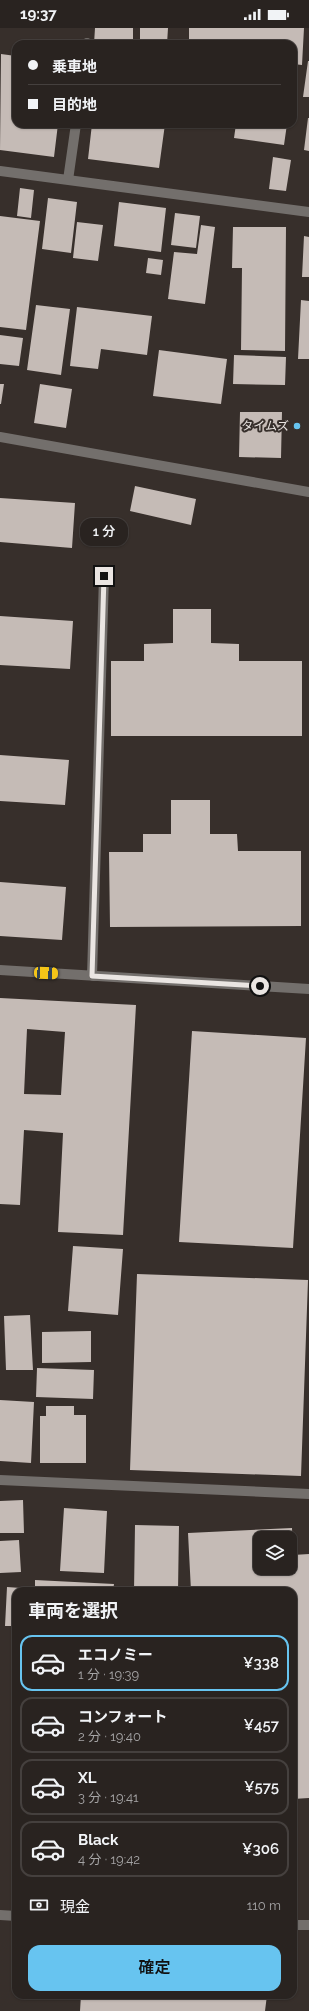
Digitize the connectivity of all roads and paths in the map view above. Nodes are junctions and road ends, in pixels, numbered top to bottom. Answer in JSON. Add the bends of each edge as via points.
{"nodes":[{"id":1,"x":75,"y":128,"type":"edge"},
{"id":2,"x":0,"y":171,"type":"edge"},
{"id":3,"x":68,"y":180,"type":"junction"},
{"id":4,"x":309,"y":212,"type":"edge"},
{"id":5,"x":0,"y":437,"type":"edge"},
{"id":6,"x":309,"y":492,"type":"edge"},
{"id":7,"x":104,"y":576,"type":"dead end"},
{"id":8,"x":0,"y":970,"type":"edge"},
{"id":9,"x":92,"y":976,"type":"junction"},
{"id":10,"x":309,"y":989,"type":"edge"},
{"id":11,"x":0,"y":1480,"type":"edge"},
{"id":12,"x":309,"y":1494,"type":"edge"},
{"id":13,"x":0,"y":1915,"type":"edge"},
{"id":14,"x":12,"y":1916,"type":"edge"},
{"id":15,"x":297,"y":1925,"type":"edge"},
{"id":16,"x":309,"y":1925,"type":"edge"}],
"edges":[{"from":1,"to":3,"type":"street"},
{"from":2,"to":3,"type":"street"},
{"from":3,"to":4,"type":"street"},
{"from":5,"to":6,"type":"street"},
{"from":7,"to":9,"type":"street"},
{"from":8,"to":9,"type":"street"},
{"from":9,"to":10,"type":"street"},
{"from":11,"to":12,"type":"street"},
{"from":13,"to":14,"type":"street"},
{"from":15,"to":16,"type":"street"}]}
